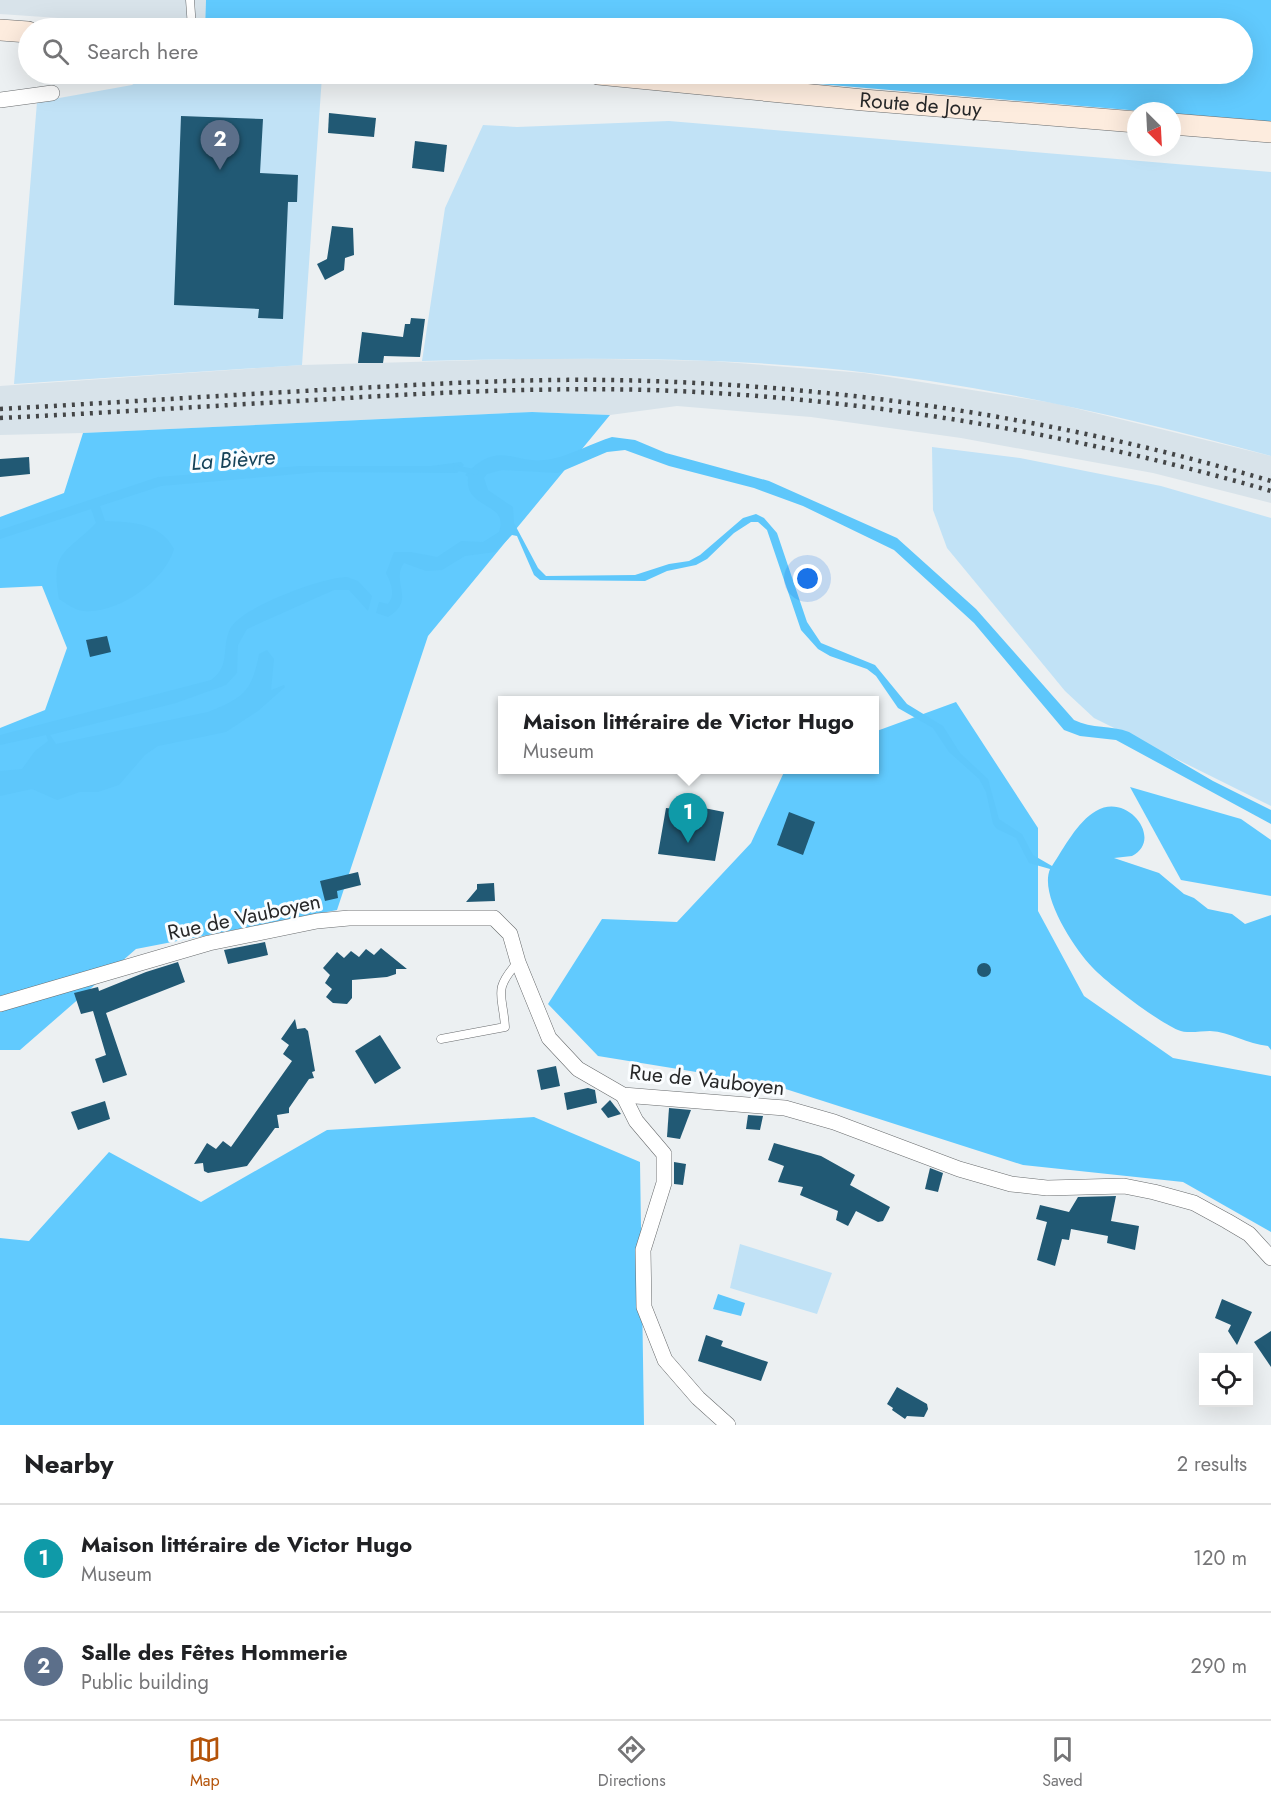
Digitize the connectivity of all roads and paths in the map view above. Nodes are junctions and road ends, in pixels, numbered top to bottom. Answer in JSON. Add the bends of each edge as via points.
{"nodes":[{"id":1,"x":190,"y":0,"type":"edge"},
{"id":2,"x":191,"y":18,"type":"edge"},
{"id":3,"x":0,"y":30,"type":"edge"},
{"id":4,"x":18,"y":31,"type":"edge"},
{"id":5,"x":700,"y":84,"type":"edge"},
{"id":6,"x":52,"y":93,"type":"dead end"},
{"id":7,"x":0,"y":100,"type":"edge"},
{"id":8,"x":1127,"y":121,"type":"edge"},
{"id":9,"x":1181,"y":125,"type":"edge"},
{"id":10,"x":1271,"y":132,"type":"edge"},
{"id":11,"x":518,"y":962,"type":"junction"},
{"id":12,"x":0,"y":1004,"type":"edge"},
{"id":13,"x":441,"y":1039,"type":"dead end"},
{"id":14,"x":623,"y":1095,"type":"junction"},
{"id":15,"x":1271,"y":1258,"type":"edge"},
{"id":16,"x":728,"y":1425,"type":"edge"}],
"edges":[{"from":1,"to":2,"type":"lane"},
{"from":3,"to":4,"type":"main road"},
{"from":5,"to":8,"type":"main road","name":"Route de Jouy"},
{"from":6,"to":7,"type":"street"},
{"from":9,"to":10,"type":"main road"},
{"from":11,"to":12,"type":"street","name":"Rue de Vauboyen","via":[[510,934],[494,918],[349,918],[209,943]]},
{"from":11,"to":13,"type":"lane","via":[[508,973],[499,996],[505,1027]]},
{"from":11,"to":14,"type":"street","name":"Rue de Vauboyen","via":[[549,1038],[578,1069]]},
{"from":14,"to":15,"type":"street","name":"Rue de Vauboyen","via":[[786,1108],[1011,1184],[1047,1188],[1124,1186],[1154,1192],[1194,1203],[1227,1221],[1249,1234]]},
{"from":14,"to":16,"type":"street","via":[[636,1121],[664,1154],[664,1183],[643,1250],[644,1306],[665,1360]]}]}
